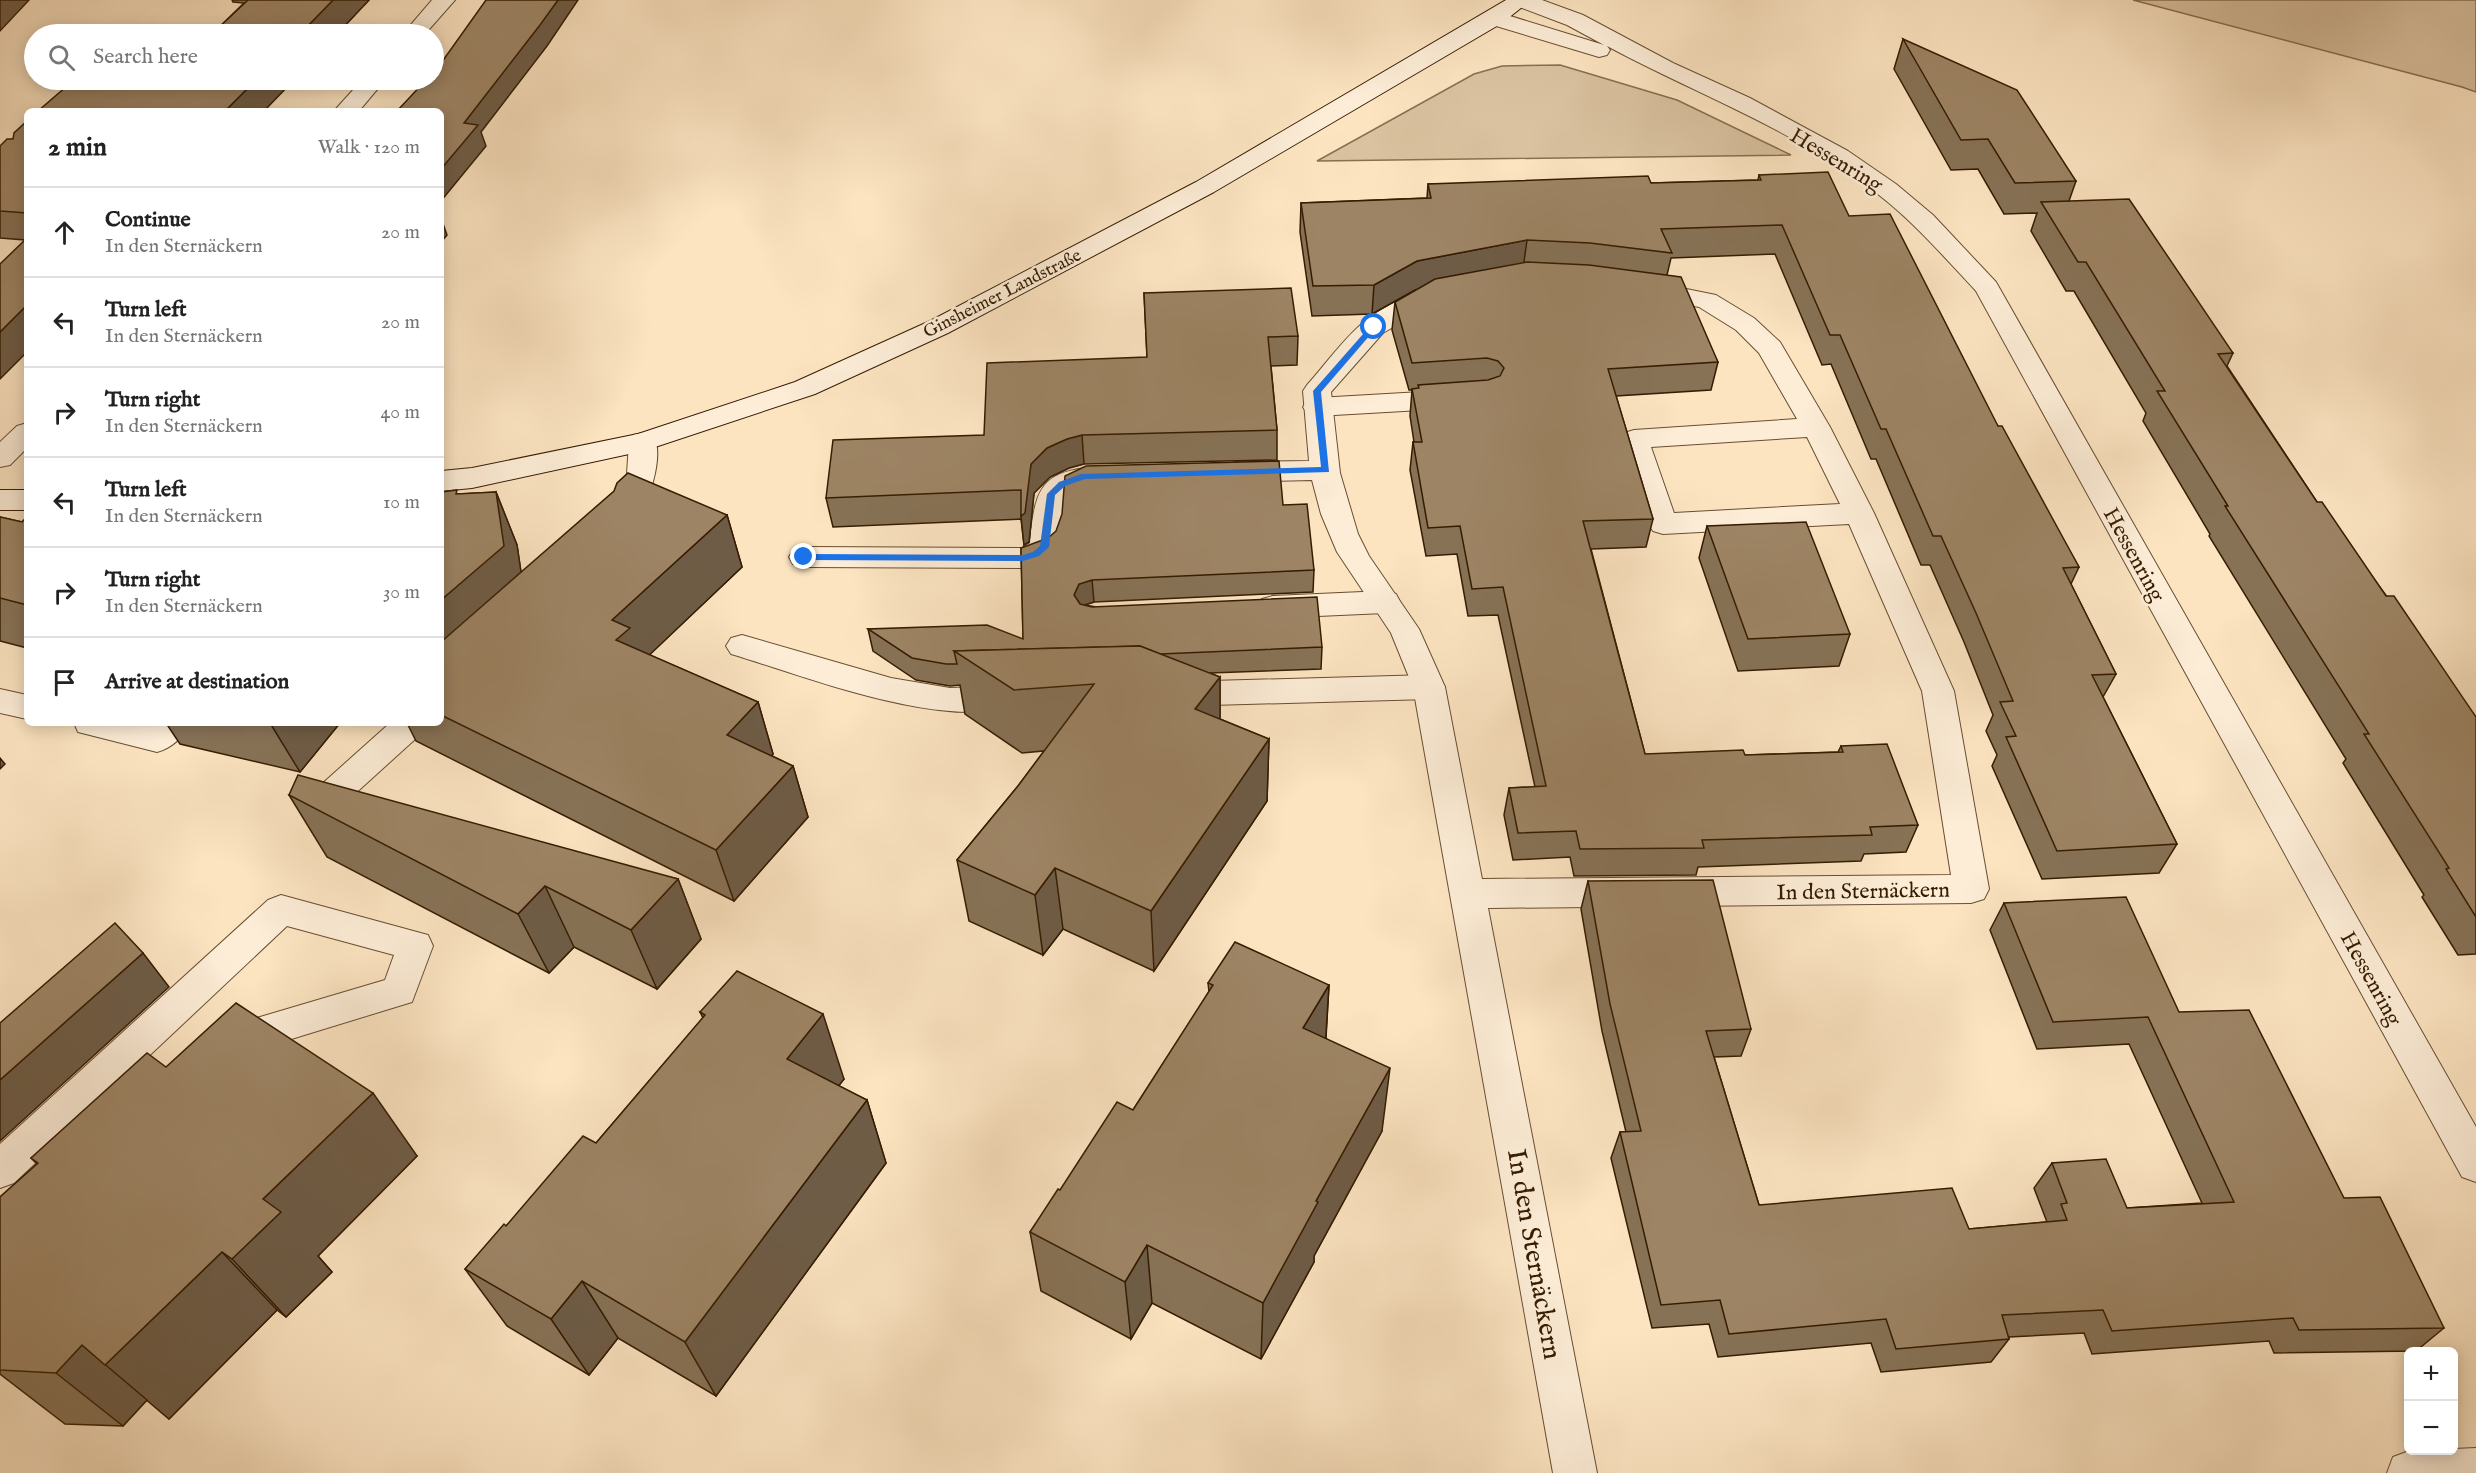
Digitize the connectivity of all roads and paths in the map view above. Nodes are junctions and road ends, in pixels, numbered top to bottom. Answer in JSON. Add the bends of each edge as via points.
{"nodes":[{"id":1,"x":444,"y":0,"type":"edge"},
{"id":2,"x":1521,"y":0,"type":"edge"},
{"id":3,"x":1494,"y":18,"type":"junction"},
{"id":4,"x":423,"y":24,"type":"edge"},
{"id":5,"x":1665,"y":68,"type":"junction"},
{"id":6,"x":365,"y":90,"type":"edge"},
{"id":7,"x":349,"y":108,"type":"edge"},
{"id":8,"x":1619,"y":286,"type":"edge"},
{"id":9,"x":1456,"y":292,"type":"edge"},
{"id":10,"x":1484,"y":397,"type":"edge"},
{"id":11,"x":1317,"y":407,"type":"junction"},
{"id":12,"x":1816,"y":427,"type":"junction"},
{"id":13,"x":24,"y":435,"type":"edge"},
{"id":14,"x":643,"y":442,"type":"junction"},
{"id":15,"x":0,"y":458,"type":"edge"},
{"id":16,"x":1326,"y":470,"type":"junction"},
{"id":17,"x":1211,"y":473,"type":"edge"},
{"id":18,"x":1130,"y":475,"type":"edge"},
{"id":19,"x":444,"y":481,"type":"edge"},
{"id":20,"x":0,"y":500,"type":"edge"},
{"id":21,"x":24,"y":500,"type":"edge"},
{"id":22,"x":1859,"y":513,"type":"junction"},
{"id":23,"x":610,"y":543,"type":"edge"},
{"id":24,"x":804,"y":557,"type":"dead end"},
{"id":25,"x":1385,"y":602,"type":"junction"},
{"id":26,"x":1245,"y":608,"type":"edge"},
{"id":27,"x":742,"y":646,"type":"dead end"},
{"id":28,"x":1429,"y":687,"type":"junction"},
{"id":29,"x":1142,"y":695,"type":"edge"},
{"id":30,"x":1034,"y":698,"type":"edge"},
{"id":31,"x":0,"y":701,"type":"edge"},
{"id":32,"x":24,"y":706,"type":"edge"},
{"id":33,"x":102,"y":726,"type":"edge"},
{"id":34,"x":171,"y":726,"type":"edge"},
{"id":35,"x":408,"y":726,"type":"edge"},
{"id":36,"x":334,"y":792,"type":"edge"},
{"id":37,"x":1468,"y":894,"type":"junction"},
{"id":38,"x":212,"y":1078,"type":"edge"},
{"id":39,"x":2476,"y":1164,"type":"edge"},
{"id":40,"x":0,"y":1170,"type":"edge"},
{"id":41,"x":2476,"y":1470,"type":"edge"},
{"id":42,"x":1575,"y":1473,"type":"edge"},
{"id":43,"x":2409,"y":1473,"type":"edge"}],
"edges":[{"from":1,"to":4,"type":"street"},
{"from":2,"to":3,"type":"street","name":"Ginsheimer Landstraße"},
{"from":2,"to":5,"type":"street","name":"Hessenring","via":[[1575,20]]},
{"from":3,"to":5,"type":"street","name":"Hessenring"},
{"from":3,"to":14,"type":"street","name":"Ginsheimer Landstraße","via":[[1205,187],[939,327],[805,388]]},
{"from":5,"to":39,"type":"street","name":"Hessenring","via":[[1742,103],[1840,156],[1924,220],[1987,288]]},
{"from":6,"to":7,"type":"street"},
{"from":8,"to":12,"type":"street","name":"In den Sternäckern","via":[[1707,302],[1745,324],[1770,348]]},
{"from":9,"to":11,"type":"street","name":"In den Sternäckern","via":[[1424,298],[1374,327],[1317,391]]},
{"from":10,"to":11,"type":"street"},
{"from":11,"to":16,"type":"street","name":"In den Sternäckern"},
{"from":12,"to":22,"type":"street","name":"In den Sternäckern"},
{"from":12,"to":22,"type":"street","via":[[1634,439],[1663,524]]},
{"from":13,"to":15,"type":"street"},
{"from":14,"to":19,"type":"street","name":"Ginsheimer Landstraße"},
{"from":14,"to":23,"type":"street","via":[[641,474],[619,535]]},
{"from":16,"to":17,"type":"street"},
{"from":16,"to":25,"type":"street","name":"In den Sternäckern","via":[[1335,512],[1352,551]]},
{"from":18,"to":24,"type":"street","via":[[1084,476],[1062,484],[1051,494],[1048,504],[1045,547],[1023,558]]},
{"from":20,"to":21,"type":"street"},
{"from":22,"to":37,"type":"street","name":"In den Sternäckern","via":[[1938,691],[1971,889]]},
{"from":25,"to":26,"type":"street"},
{"from":25,"to":28,"type":"street","name":"In den Sternäckern","via":[[1410,640]]},
{"from":27,"to":30,"type":"street","via":[[903,692],[950,700]]},
{"from":28,"to":29,"type":"street"},
{"from":28,"to":37,"type":"street","name":"In den Sternäckern"},
{"from":31,"to":32,"type":"street"},
{"from":33,"to":34,"type":"street","via":[[157,740]]},
{"from":35,"to":36,"type":"street"},
{"from":37,"to":42,"type":"street","name":"In den Sternäckern"},
{"from":38,"to":40,"type":"street","via":[[263,1030],[399,991],[415,946],[281,910]]},
{"from":41,"to":43,"type":"street"}]}
